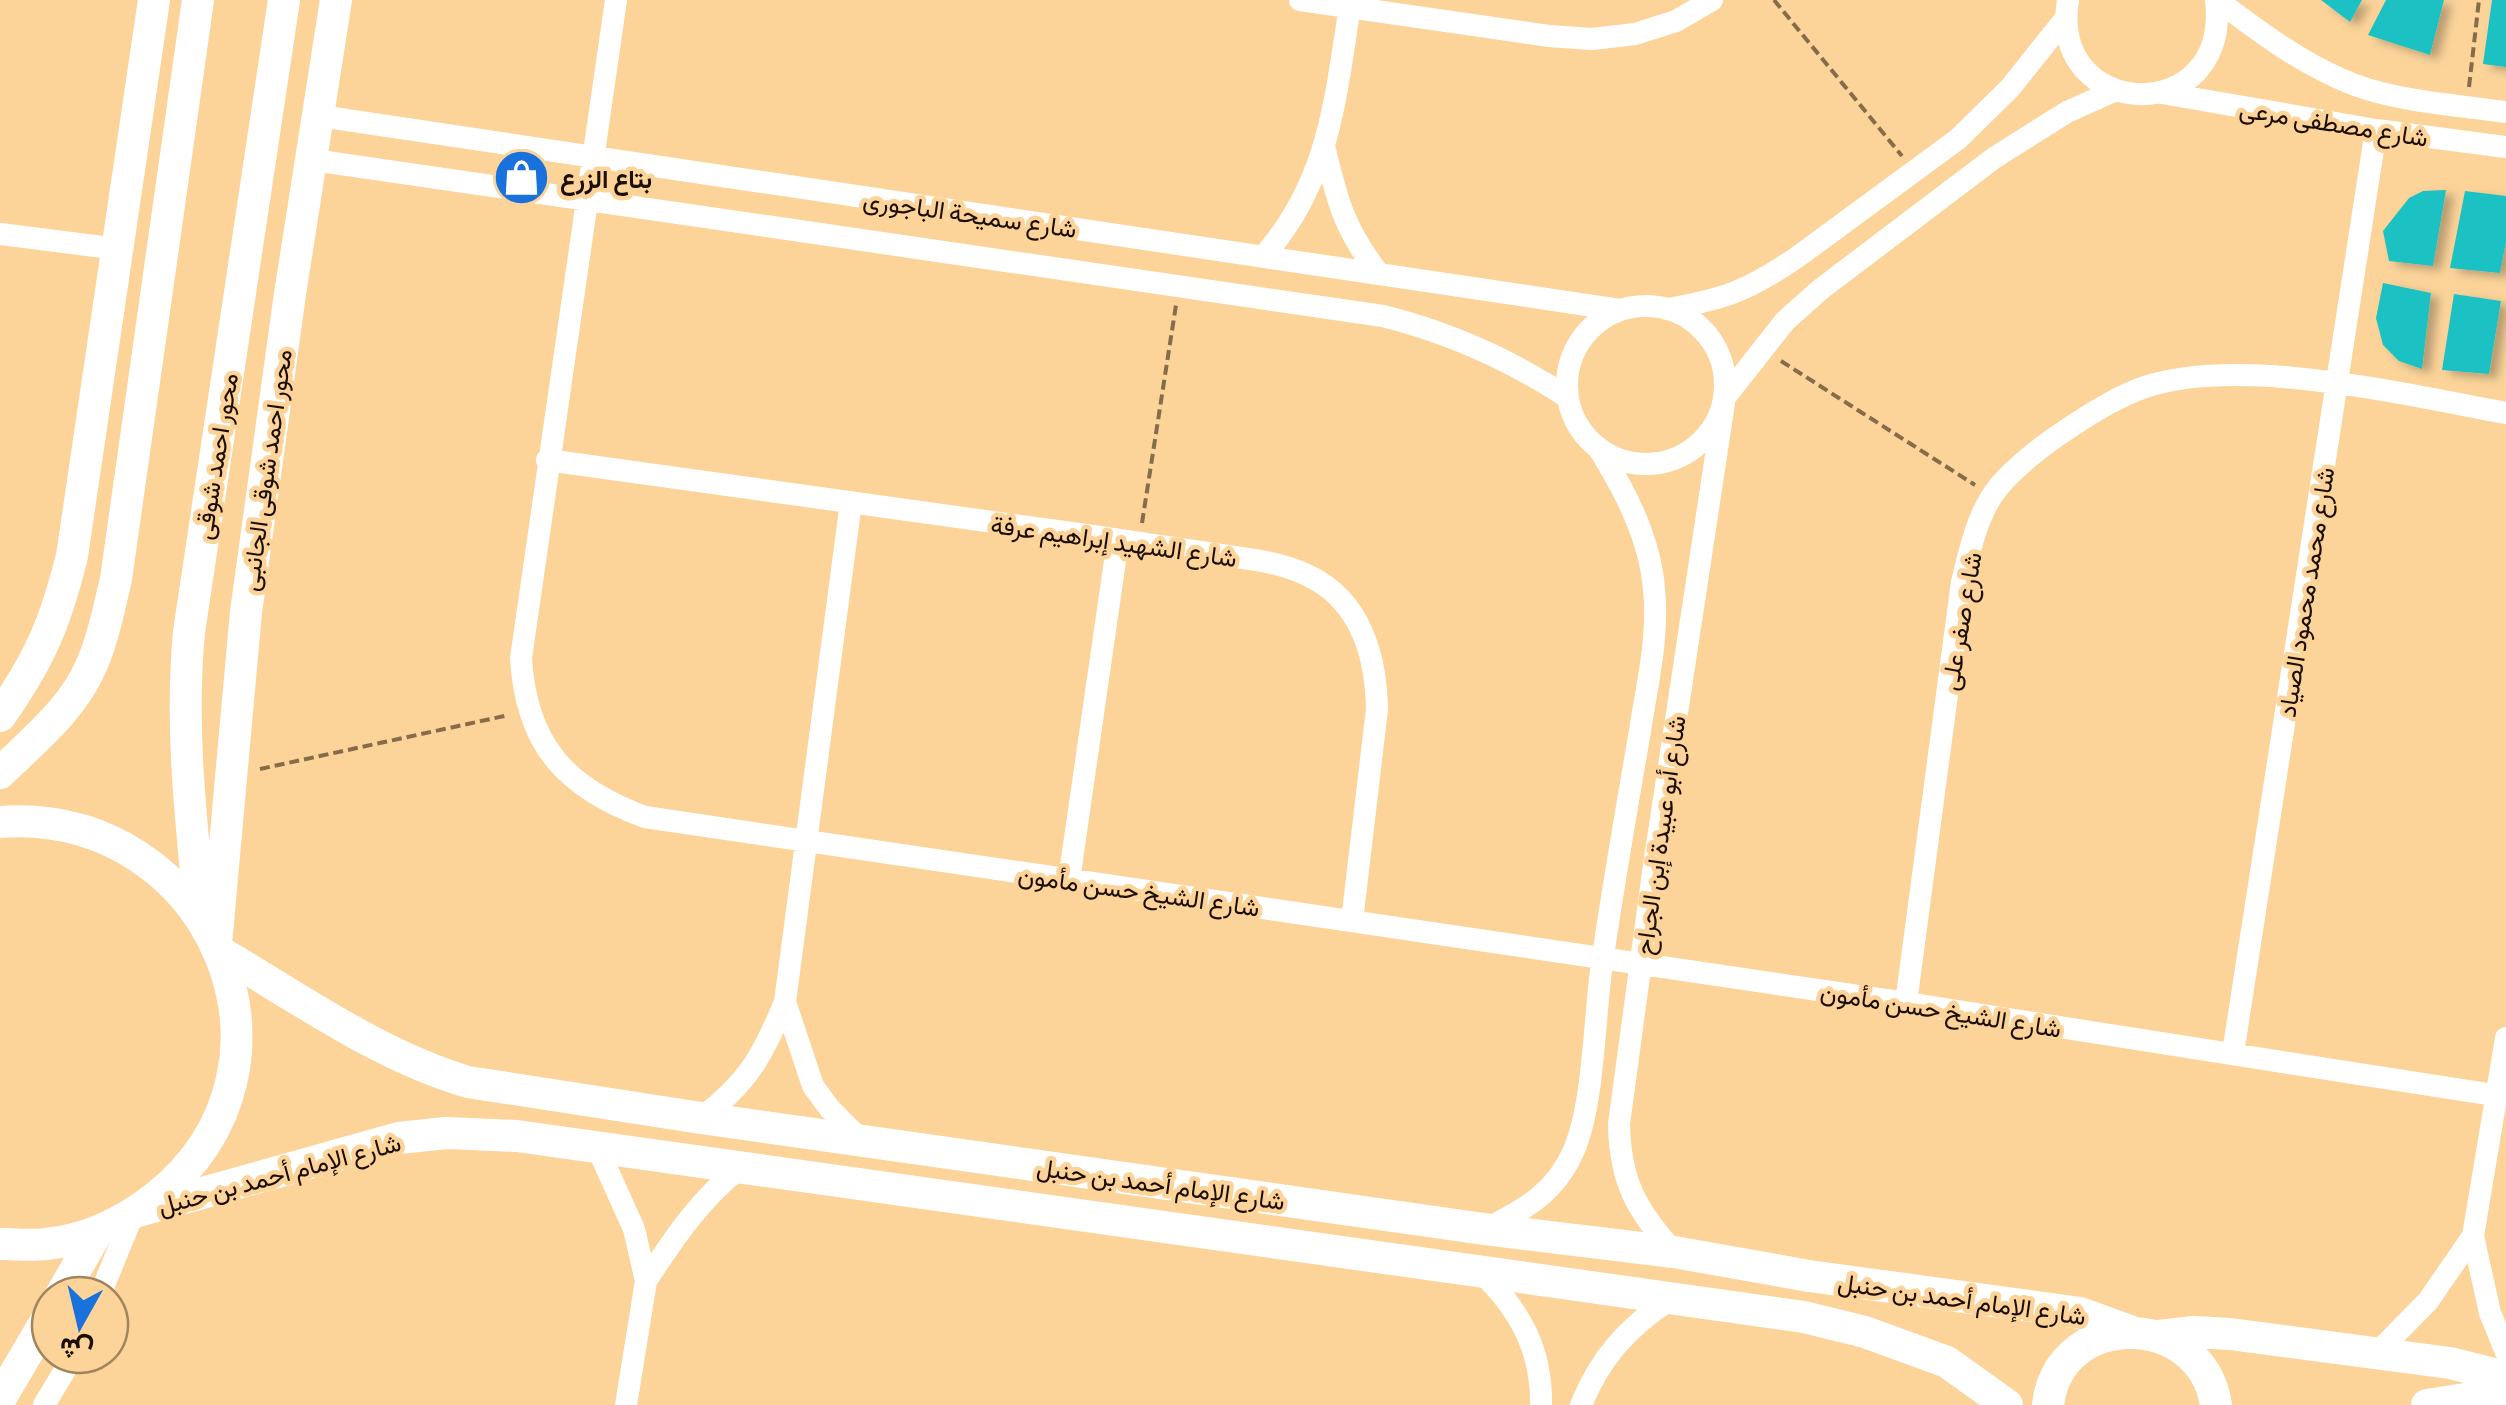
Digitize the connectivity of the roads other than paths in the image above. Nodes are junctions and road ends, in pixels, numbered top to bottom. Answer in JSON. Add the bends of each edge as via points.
{"nodes":[{"id":1,"x":154,"y":0,"type":"edge"},
{"id":2,"x":198,"y":0,"type":"edge"},
{"id":3,"x":284,"y":0,"type":"edge"},
{"id":4,"x":336,"y":0,"type":"edge"},
{"id":5,"x":616,"y":0,"type":"edge"},
{"id":6,"x":1300,"y":0,"type":"edge"},
{"id":7,"x":1712,"y":0,"type":"edge"},
{"id":8,"x":2216,"y":0,"type":"edge"},
{"id":9,"x":1351,"y":4,"type":"edge"},
{"id":10,"x":2067,"y":9,"type":"edge"},
{"id":11,"x":2114,"y":90,"type":"junction"},
{"id":12,"x":2162,"y":93,"type":"junction"},
{"id":13,"x":2506,"y":112,"type":"edge"},
{"id":14,"x":320,"y":116,"type":"junction"},
{"id":15,"x":2376,"y":130,"type":"junction"},
{"id":16,"x":2506,"y":147,"type":"edge"},
{"id":17,"x":1325,"y":150,"type":"junction"},
{"id":18,"x":591,"y":156,"type":"junction"},
{"id":19,"x":313,"y":160,"type":"junction"},
{"id":20,"x":585,"y":200,"type":"junction"},
{"id":21,"x":0,"y":234,"type":"edge"},
{"id":22,"x":118,"y":249,"type":"junction"},
{"id":23,"x":1263,"y":257,"type":"junction"},
{"id":24,"x":1379,"y":274,"type":"junction"},
{"id":25,"x":1668,"y":309,"type":"junction"},
{"id":26,"x":1620,"y":310,"type":"junction"},
{"id":27,"x":2338,"y":383,"type":"junction"},
{"id":28,"x":1567,"y":396,"type":"junction"},
{"id":29,"x":1725,"y":399,"type":"junction"},
{"id":30,"x":2506,"y":413,"type":"edge"},
{"id":31,"x":1599,"y":449,"type":"junction"},
{"id":32,"x":547,"y":460,"type":"junction"},
{"id":33,"x":851,"y":502,"type":"junction"},
{"id":34,"x":1129,"y":541,"type":"junction"},
{"id":35,"x":0,"y":716,"type":"edge"},
{"id":36,"x":0,"y":773,"type":"edge"},
{"id":37,"x":0,"y":822,"type":"edge"},
{"id":38,"x":806,"y":841,"type":"junction"},
{"id":39,"x":1069,"y":880,"type":"junction"},
{"id":40,"x":200,"y":914,"type":"junction"},
{"id":41,"x":1352,"y":921,"type":"junction"},
{"id":42,"x":218,"y":948,"type":"junction"},
{"id":43,"x":1602,"y":959,"type":"junction"},
{"id":44,"x":1640,"y":965,"type":"junction"},
{"id":45,"x":786,"y":1002,"type":"junction"},
{"id":46,"x":1906,"y":1003,"type":"junction"},
{"id":47,"x":2506,"y":1038,"type":"edge"},
{"id":48,"x":2233,"y":1054,"type":"junction"},
{"id":49,"x":2502,"y":1096,"type":"edge"},
{"id":50,"x":702,"y":1118,"type":"junction"},
{"id":51,"x":874,"y":1142,"type":"junction"},
{"id":52,"x":596,"y":1147,"type":"junction"},
{"id":53,"x":741,"y":1167,"type":"junction"},
{"id":54,"x":881,"y":1189,"type":"junction"},
{"id":55,"x":136,"y":1213,"type":"junction"},
{"id":56,"x":1484,"y":1230,"type":"junction"},
{"id":57,"x":97,"y":1232,"type":"junction"},
{"id":58,"x":2473,"y":1236,"type":"junction"},
{"id":59,"x":0,"y":1244,"type":"edge"},
{"id":60,"x":1674,"y":1252,"type":"junction"},
{"id":61,"x":1483,"y":1274,"type":"junction"},
{"id":62,"x":72,"y":1275,"type":"edge"},
{"id":63,"x":109,"y":1275,"type":"edge"},
{"id":64,"x":1809,"y":1276,"type":"junction"},
{"id":65,"x":646,"y":1281,"type":"junction"},
{"id":66,"x":1668,"y":1300,"type":"junction"},
{"id":67,"x":1804,"y":1318,"type":"junction"},
{"id":68,"x":2144,"y":1334,"type":"junction"},
{"id":69,"x":30,"y":1348,"type":"edge"},
{"id":70,"x":2506,"y":1352,"type":"edge"},
{"id":71,"x":2377,"y":1354,"type":"junction"},
{"id":72,"x":62,"y":1375,"type":"edge"},
{"id":73,"x":2506,"y":1377,"type":"edge"},
{"id":74,"x":2506,"y":1389,"type":"edge"},
{"id":75,"x":0,"y":1399,"type":"edge"},
{"id":76,"x":44,"y":1405,"type":"edge"},
{"id":77,"x":626,"y":1405,"type":"edge"},
{"id":78,"x":1541,"y":1405,"type":"edge"},
{"id":79,"x":1581,"y":1405,"type":"edge"},
{"id":80,"x":2007,"y":1405,"type":"edge"},
{"id":81,"x":2048,"y":1405,"type":"edge"},
{"id":82,"x":2216,"y":1405,"type":"edge"},
{"id":83,"x":2427,"y":1405,"type":"edge"}],
"edges":[{"from":1,"to":22,"type":"street"},
{"from":2,"to":36,"type":"street","via":[[104,629],[70,702]]},
{"from":3,"to":40,"type":"street","name":"محور احمد شوقى","via":[[185,668],[186,775]]},
{"from":4,"to":14,"type":"street","name":"محور احمد شوقى الجانبى"},
{"from":5,"to":18,"type":"street","name":"شارع الشيخ حسن مأمون"},
{"from":6,"to":9,"type":"street"},
{"from":7,"to":9,"type":"street","via":[[1676,21],[1592,39]]},
{"from":8,"to":12,"type":"street","via":[[2214,46],[2202,67]]},
{"from":8,"to":13,"type":"street","name":"شارع مصطفى مرعى","via":[[2327,73],[2396,96]]},
{"from":9,"to":17,"type":"street"},
{"from":10,"to":11,"type":"street","via":[[2068,42],[2078,62]]},
{"from":10,"to":25,"type":"street","via":[[1958,140],[1769,276],[1718,300]]},
{"from":11,"to":12,"type":"street","name":"شارع مصطفى مرعى"},
{"from":11,"to":29,"type":"street","name":"شارع أبو عبيدة إبن الجراح","via":[[1994,158],[1821,289],[1761,348]]},
{"from":12,"to":15,"type":"street","name":"شارع مصطفى مرعى"},
{"from":14,"to":18,"type":"street","name":"شارع سميحة الباجورى"},
{"from":14,"to":19,"type":"street","name":"محور احمد شوقى الجانبى"},
{"from":15,"to":16,"type":"street","name":"شارع مصطفى مرعى"},
{"from":15,"to":27,"type":"street","name":"شارع محمد محمود الصياد"},
{"from":17,"to":23,"type":"street","via":[[1299,210]]},
{"from":17,"to":24,"type":"street","via":[[1348,231]]},
{"from":18,"to":20,"type":"street","name":"شارع الشيخ حسن مأمون"},
{"from":18,"to":23,"type":"street","name":"شارع سميحة الباجورى"},
{"from":19,"to":20,"type":"street","name":"شارع سميحة الباجورى"},
{"from":19,"to":42,"type":"street","name":"محور احمد شوقى الجانبى","via":[[250,578]]},
{"from":20,"to":28,"type":"street","name":"شارع سميحة الباجورى","via":[[1383,316],[1498,355]]},
{"from":20,"to":32,"type":"street","name":"شارع الشيخ حسن مأمون"},
{"from":21,"to":22,"type":"street"},
{"from":22,"to":35,"type":"street","via":[[72,556],[57,615],[32,670]]},
{"from":23,"to":24,"type":"street","name":"شارع سميحة الباجورى"},
{"from":24,"to":26,"type":"street","name":"شارع سميحة الباجورى"},
{"from":25,"to":26,"type":"street"},
{"from":25,"to":29,"type":"street","via":[[1712,341],[1724,367]]},
{"from":26,"to":28,"type":"street","via":[[1578,344]]},
{"from":27,"to":30,"type":"street","name":"شارع صفر على"},
{"from":27,"to":46,"type":"street","name":"شارع صفر على","via":[[2190,378],[2146,387],[2055,437],[1992,496],[1962,582]]},
{"from":27,"to":48,"type":"street","name":"شارع محمد محمود الصياد"},
{"from":28,"to":31,"type":"street","via":[[1572,417]]},
{"from":29,"to":31,"type":"street","via":[[1712,432],[1688,453],[1658,464],[1627,463]]},
{"from":29,"to":44,"type":"street","name":"شارع أبو عبيدة إبن الجراح"},
{"from":31,"to":43,"type":"street","name":"شارع أبو عبيدة إبن الجراح","via":[[1642,535],[1655,618]]},
{"from":32,"to":33,"type":"street","name":"شارع الشهيد إبراهيم عرفة"},
{"from":32,"to":38,"type":"street","name":"شارع الشيخ حسن مأمون","via":[[522,658],[529,711],[546,748],[606,803],[645,817]]},
{"from":33,"to":34,"type":"street","name":"شارع الشهيد إبراهيم عرفة"},
{"from":33,"to":38,"type":"street"},
{"from":34,"to":39,"type":"street"},
{"from":34,"to":41,"type":"street","name":"شارع الشهيد إبراهيم عرفة","via":[[1279,564],[1311,576],[1354,616],[1370,645],[1377,710]]},
{"from":37,"to":40,"type":"street","via":[[81,828],[127,847],[167,876]]},
{"from":38,"to":39,"type":"street","name":"شارع الشيخ حسن مأمون"},
{"from":38,"to":45,"type":"street"},
{"from":39,"to":41,"type":"street","name":"شارع الشيخ حسن مأمون"},
{"from":40,"to":42,"type":"street"},
{"from":41,"to":43,"type":"street","name":"شارع الشيخ حسن مأمون"},
{"from":42,"to":50,"type":"street","name":"شارع الإمام أحمد بن حنبل","via":[[434,1072]]},
{"from":42,"to":55,"type":"street","via":[[236,1034],[223,1102],[198,1152]]},
{"from":43,"to":44,"type":"street","name":"شارع الشيخ حسن مأمون"},
{"from":43,"to":56,"type":"street","name":"شارع أبو عبيدة إبن الجراح","via":[[1575,1148],[1549,1191]]},
{"from":44,"to":46,"type":"street","name":"شارع الشيخ حسن مأمون"},
{"from":44,"to":60,"type":"street","name":"شارع أبو عبيدة إبن الجراح","via":[[1620,1155],[1630,1192]]},
{"from":45,"to":50,"type":"street","via":[[750,1074]]},
{"from":45,"to":51,"type":"street","via":[[814,1086],[830,1109]]},
{"from":46,"to":48,"type":"street","name":"شارع الشيخ حسن مأمون"},
{"from":47,"to":49,"type":"street"},
{"from":48,"to":49,"type":"street","name":"شارع الشيخ حسن مأمون"},
{"from":49,"to":58,"type":"street"},
{"from":50,"to":51,"type":"street","name":"شارع الإمام أحمد بن حنبل"},
{"from":51,"to":54,"type":"street"},
{"from":51,"to":56,"type":"street","name":"شارع الإمام أحمد بن حنبل"},
{"from":52,"to":53,"type":"street","name":"شارع الإمام أحمد بن حنبل"},
{"from":52,"to":55,"type":"street","name":"شارع الإمام أحمد بن حنبل","via":[[446,1132],[399,1138]]},
{"from":52,"to":65,"type":"street","via":[[634,1229]]},
{"from":53,"to":54,"type":"street","name":"شارع الإمام أحمد بن حنبل"},
{"from":53,"to":65,"type":"street","via":[[694,1210]]},
{"from":54,"to":61,"type":"street","name":"شارع الإمام أحمد بن حنبل"},
{"from":55,"to":57,"type":"street"},
{"from":55,"to":63,"type":"street"},
{"from":56,"to":60,"type":"street","name":"شارع الإمام أحمد بن حنبل"},
{"from":57,"to":59,"type":"street","via":[[47,1244]]},
{"from":57,"to":62,"type":"street"},
{"from":58,"to":70,"type":"street"},
{"from":58,"to":71,"type":"street","via":[[2428,1301]]},
{"from":60,"to":64,"type":"street","name":"شارع الإمام أحمد بن حنبل"},
{"from":61,"to":66,"type":"street","name":"شارع الإمام أحمد بن حنبل"},
{"from":61,"to":78,"type":"street","via":[[1506,1296],[1536,1350]]},
{"from":64,"to":67,"type":"street"},
{"from":64,"to":68,"type":"street","name":"شارع الإمام أحمد بن حنبل","via":[[2080,1313]]},
{"from":65,"to":77,"type":"street"},
{"from":66,"to":67,"type":"street","name":"شارع الإمام أحمد بن حنبل"},
{"from":66,"to":79,"type":"street","via":[[1611,1348]]},
{"from":67,"to":80,"type":"street","name":"شارع الإمام أحمد بن حنبل","via":[[1947,1362]]},
{"from":68,"to":71,"type":"street","name":"شارع الإمام أحمد بن حنبل","via":[[2212,1332]]},
{"from":68,"to":81,"type":"street","via":[[2103,1336],[2080,1349],[2061,1369]]},
{"from":68,"to":82,"type":"street","via":[[2185,1350],[2205,1372]]},
{"from":69,"to":75,"type":"street"},
{"from":71,"to":73,"type":"street","name":"شارع الإمام أحمد بن حنبل"},
{"from":72,"to":76,"type":"street"},
{"from":74,"to":83,"type":"street"}]}
